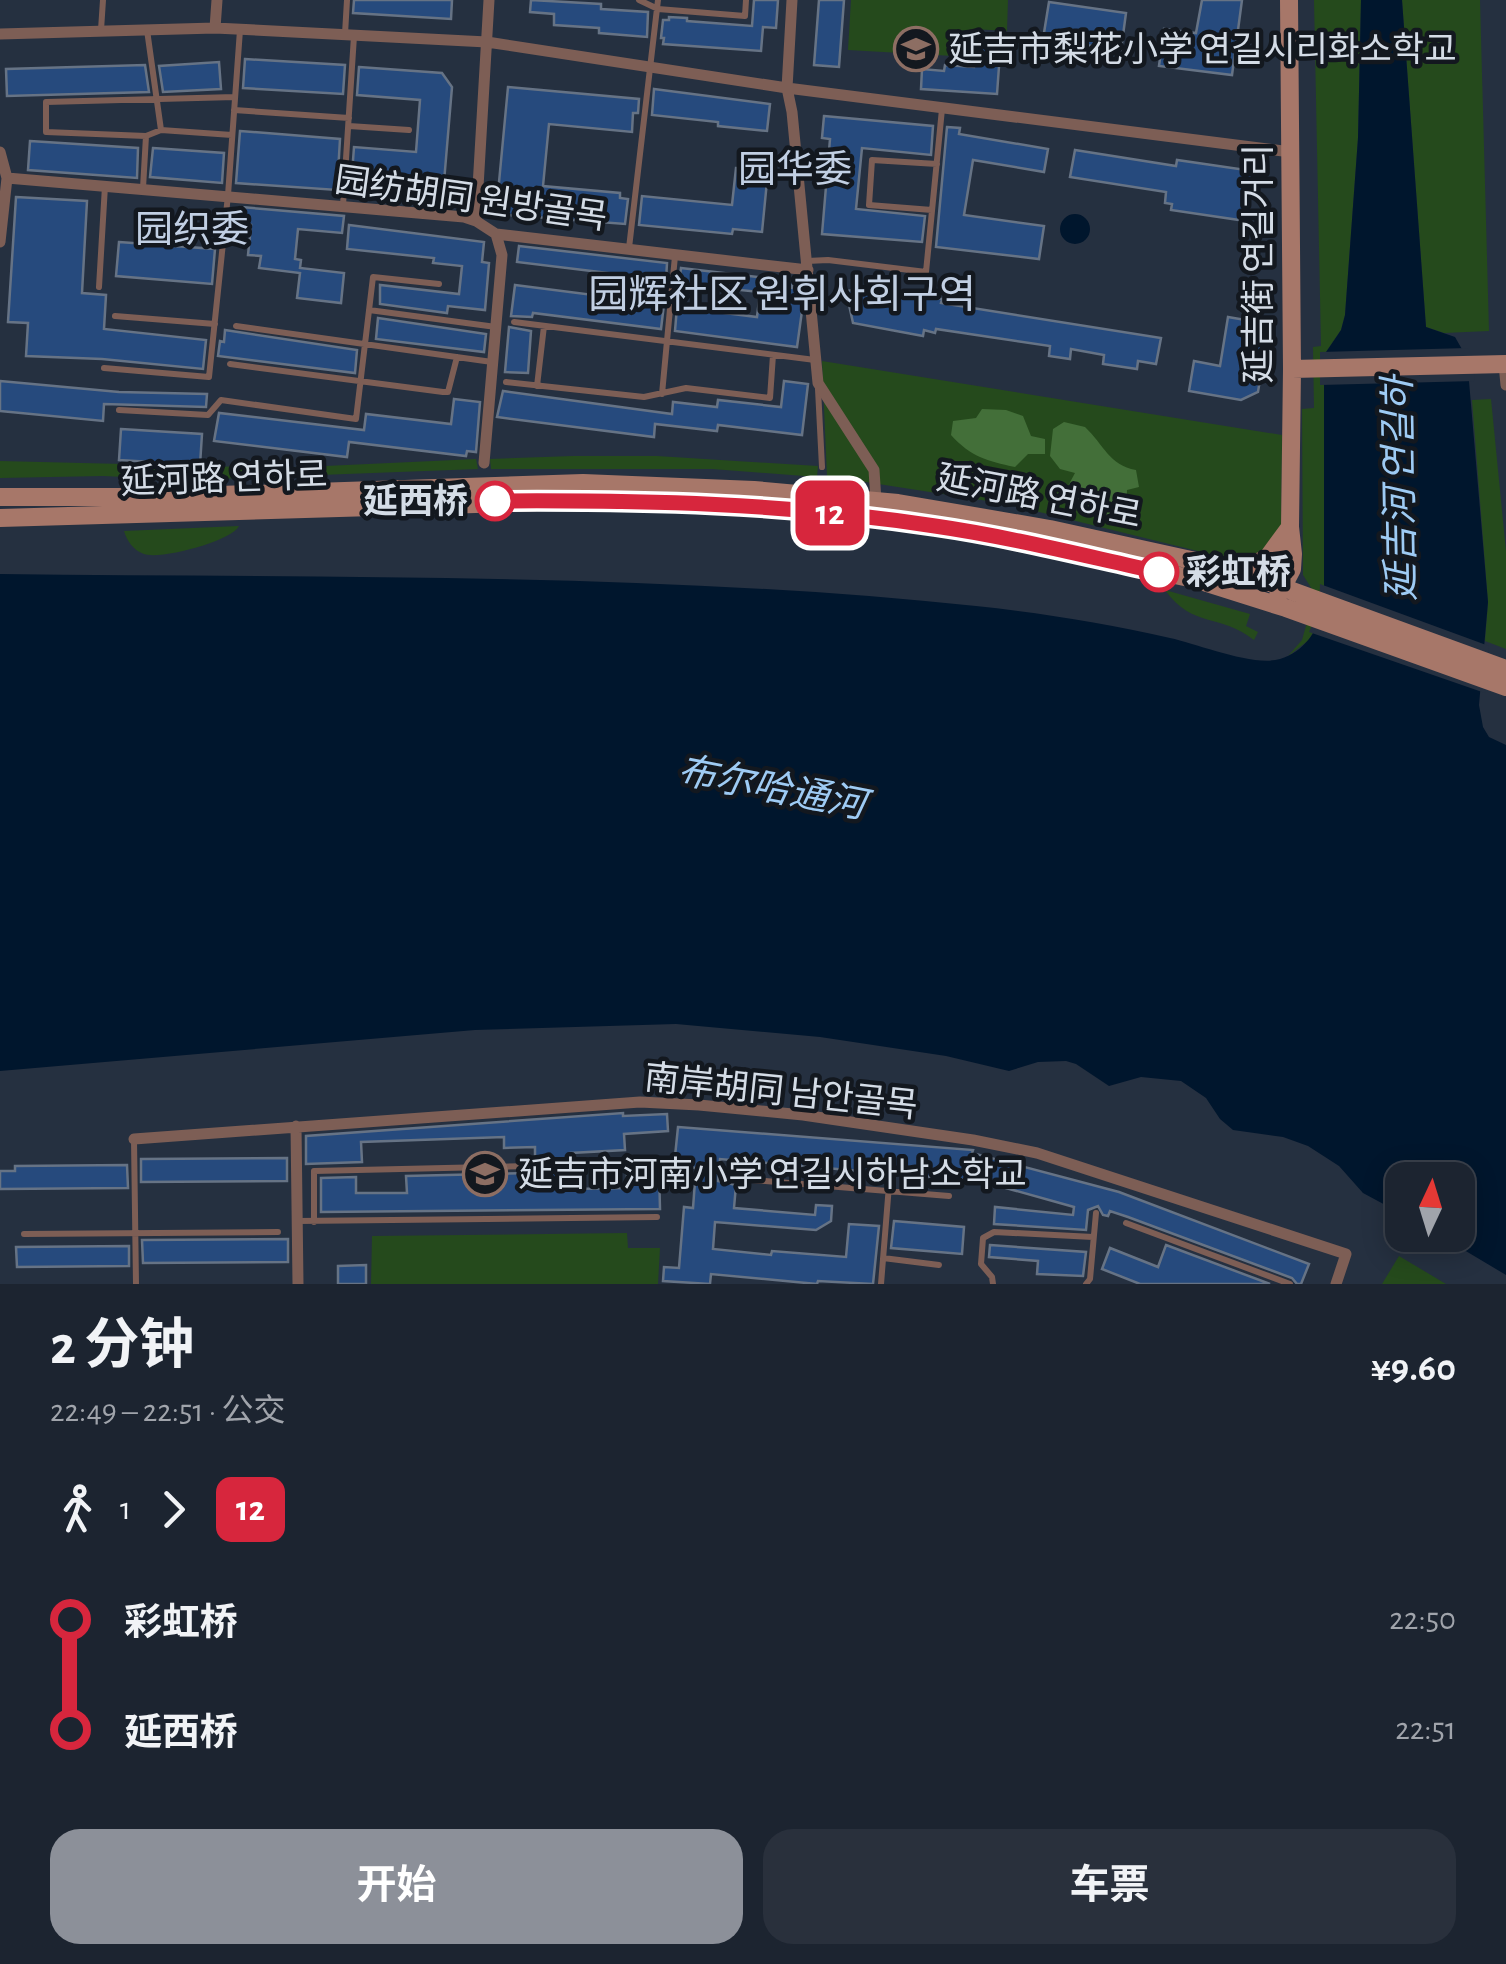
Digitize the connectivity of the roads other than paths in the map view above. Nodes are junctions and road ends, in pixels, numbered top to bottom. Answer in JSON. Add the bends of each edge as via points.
{"nodes":[{"id":1,"x":102,"y":0,"type":"edge"},
{"id":2,"x":217,"y":0,"type":"edge"},
{"id":3,"x":347,"y":0,"type":"edge"},
{"id":4,"x":490,"y":0,"type":"edge"},
{"id":5,"x":639,"y":0,"type":"edge"},
{"id":6,"x":746,"y":0,"type":"edge"},
{"id":7,"x":792,"y":0,"type":"edge"},
{"id":8,"x":1288,"y":0,"type":"edge"},
{"id":9,"x":658,"y":4,"type":"edge"},
{"id":10,"x":215,"y":28,"type":"junction"},
{"id":11,"x":240,"y":29,"type":"junction"},
{"id":12,"x":147,"y":30,"type":"junction"},
{"id":13,"x":101,"y":31,"type":"junction"},
{"id":14,"x":0,"y":34,"type":"edge"},
{"id":15,"x":350,"y":34,"type":"junction"},
{"id":16,"x":488,"y":42,"type":"junction"},
{"id":17,"x":652,"y":66,"type":"junction"},
{"id":18,"x":786,"y":88,"type":"junction"},
{"id":19,"x":235,"y":97,"type":"junction"},
{"id":20,"x":155,"y":99,"type":"junction"},
{"id":21,"x":942,"y":108,"type":"junction"},
{"id":22,"x":234,"y":110,"type":"junction"},
{"id":23,"x":349,"y":122,"type":"junction"},
{"id":24,"x":161,"y":130,"type":"junction"},
{"id":25,"x":409,"y":130,"type":"dead end"},
{"id":26,"x":232,"y":135,"type":"junction"},
{"id":27,"x":146,"y":136,"type":"junction"},
{"id":28,"x":0,"y":152,"type":"edge"},
{"id":29,"x":1290,"y":152,"type":"junction"},
{"id":30,"x":936,"y":164,"type":"junction"},
{"id":31,"x":6,"y":178,"type":"junction"},
{"id":32,"x":105,"y":185,"type":"junction"},
{"id":33,"x":143,"y":188,"type":"junction"},
{"id":34,"x":228,"y":195,"type":"junction"},
{"id":35,"x":343,"y":205,"type":"junction"},
{"id":36,"x":932,"y":210,"type":"junction"},
{"id":37,"x":476,"y":221,"type":"junction"},
{"id":38,"x":496,"y":234,"type":"junction"},
{"id":39,"x":0,"y":242,"type":"edge"},
{"id":40,"x":629,"y":249,"type":"junction"},
{"id":41,"x":676,"y":254,"type":"junction"},
{"id":42,"x":807,"y":266,"type":"junction"},
{"id":43,"x":439,"y":284,"type":"dead end"},
{"id":44,"x":99,"y":286,"type":"dead end"},
{"id":45,"x":369,"y":310,"type":"junction"},
{"id":46,"x":115,"y":316,"type":"dead end"},
{"id":47,"x":514,"y":322,"type":"dead end"},
{"id":48,"x":215,"y":324,"type":"junction"},
{"id":49,"x":236,"y":326,"type":"dead end"},
{"id":50,"x":544,"y":326,"type":"junction"},
{"id":51,"x":497,"y":328,"type":"junction"},
{"id":52,"x":667,"y":341,"type":"junction"},
{"id":53,"x":365,"y":344,"type":"junction"},
{"id":54,"x":773,"y":354,"type":"junction"},
{"id":55,"x":456,"y":357,"type":"junction"},
{"id":56,"x":816,"y":360,"type":"junction"},
{"id":57,"x":494,"y":362,"type":"junction"},
{"id":58,"x":230,"y":364,"type":"dead end"},
{"id":59,"x":1505,"y":364,"type":"edge"},
{"id":60,"x":104,"y":368,"type":"dead end"},
{"id":61,"x":1298,"y":368,"type":"junction"},
{"id":62,"x":360,"y":381,"type":"junction"},
{"id":63,"x":506,"y":382,"type":"dead end"},
{"id":64,"x":818,"y":383,"type":"junction"},
{"id":65,"x":1506,"y":385,"type":"edge"},
{"id":66,"x":538,"y":386,"type":"junction"},
{"id":67,"x":662,"y":394,"type":"junction"},
{"id":68,"x":119,"y":410,"type":"dead end"},
{"id":69,"x":484,"y":463,"type":"dead end"},
{"id":70,"x":822,"y":467,"type":"dead end"},
{"id":71,"x":0,"y":498,"type":"edge"},
{"id":72,"x":876,"y":501,"type":"junction"},
{"id":73,"x":0,"y":518,"type":"edge"},
{"id":74,"x":1290,"y":527,"type":"junction"},
{"id":75,"x":1240,"y":572,"type":"junction"},
{"id":76,"x":1284,"y":597,"type":"junction"},
{"id":77,"x":1506,"y":670,"type":"edge"},
{"id":78,"x":1506,"y":688,"type":"edge"},
{"id":79,"x":296,"y":1126,"type":"junction"},
{"id":80,"x":894,"y":1128,"type":"junction"},
{"id":81,"x":134,"y":1139,"type":"joint"},
{"id":82,"x":893,"y":1144,"type":"dead end"},
{"id":83,"x":656,"y":1163,"type":"dead end"},
{"id":84,"x":890,"y":1173,"type":"dead end"},
{"id":85,"x":1107,"y":1175,"type":"junction"},
{"id":86,"x":740,"y":1179,"type":"dead end"},
{"id":87,"x":1103,"y":1189,"type":"dead end"},
{"id":88,"x":888,"y":1191,"type":"junction"},
{"id":89,"x":949,"y":1196,"type":"dead end"},
{"id":90,"x":1096,"y":1212,"type":"dead end"},
{"id":91,"x":657,"y":1218,"type":"dead end"},
{"id":92,"x":296,"y":1221,"type":"junction"},
{"id":93,"x":314,"y":1222,"type":"junction"},
{"id":94,"x":1126,"y":1222,"type":"dead end"},
{"id":95,"x":278,"y":1232,"type":"dead end"},
{"id":96,"x":135,"y":1233,"type":"junction"},
{"id":97,"x":24,"y":1234,"type":"dead end"},
{"id":98,"x":1093,"y":1237,"type":"junction"},
{"id":99,"x":883,"y":1258,"type":"junction"},
{"id":100,"x":939,"y":1265,"type":"dead end"},
{"id":101,"x":136,"y":1284,"type":"edge"},
{"id":102,"x":298,"y":1284,"type":"edge"},
{"id":103,"x":882,"y":1284,"type":"edge"},
{"id":104,"x":992,"y":1284,"type":"edge"},
{"id":105,"x":1086,"y":1284,"type":"edge"},
{"id":106,"x":1290,"y":1284,"type":"edge"},
{"id":107,"x":1336,"y":1284,"type":"edge"}],
"edges":[{"from":1,"to":13,"type":"lane"},
{"from":2,"to":10,"type":"street"},
{"from":3,"to":15,"type":"lane"},
{"from":4,"to":16,"type":"street"},
{"from":5,"to":9,"type":"lane"},
{"from":6,"to":9,"type":"lane","via":[[745,16]]},
{"from":7,"to":18,"type":"street"},
{"from":8,"to":29,"type":"main road","name":"延吉街 연길거리"},
{"from":9,"to":17,"type":"lane"},
{"from":10,"to":11,"type":"street"},
{"from":10,"to":12,"type":"street"},
{"from":11,"to":15,"type":"street"},
{"from":11,"to":19,"type":"lane"},
{"from":12,"to":13,"type":"street"},
{"from":12,"to":20,"type":"lane"},
{"from":13,"to":14,"type":"street"},
{"from":15,"to":16,"type":"street"},
{"from":15,"to":23,"type":"lane"},
{"from":16,"to":17,"type":"street"},
{"from":16,"to":37,"type":"street"},
{"from":17,"to":18,"type":"street"},
{"from":17,"to":40,"type":"lane"},
{"from":18,"to":21,"type":"street"},
{"from":18,"to":42,"type":"street"},
{"from":19,"to":20,"type":"lane"},
{"from":19,"to":22,"type":"lane"},
{"from":20,"to":24,"type":"lane"},
{"from":20,"to":27,"type":"lane","via":[[46,102],[46,132]]},
{"from":21,"to":29,"type":"street"},
{"from":21,"to":30,"type":"lane"},
{"from":22,"to":23,"type":"lane"},
{"from":22,"to":26,"type":"lane"},
{"from":23,"to":25,"type":"lane"},
{"from":23,"to":35,"type":"lane"},
{"from":24,"to":26,"type":"lane"},
{"from":24,"to":27,"type":"lane"},
{"from":26,"to":34,"type":"lane"},
{"from":27,"to":33,"type":"lane"},
{"from":28,"to":31,"type":"street"},
{"from":29,"to":61,"type":"main road","name":"延吉街 연길거리"},
{"from":30,"to":36,"type":"lane"},
{"from":30,"to":36,"type":"lane","via":[[872,160],[869,205]]},
{"from":31,"to":32,"type":"street","name":"园纺胡同 원방골목"},
{"from":31,"to":39,"type":"street"},
{"from":32,"to":33,"type":"street","name":"园纺胡同 원방골목"},
{"from":32,"to":44,"type":"lane"},
{"from":33,"to":34,"type":"street","name":"园纺胡同 원방골목"},
{"from":34,"to":35,"type":"street","name":"园纺胡同 원방골목"},
{"from":34,"to":48,"type":"lane"},
{"from":35,"to":37,"type":"street","name":"园纺胡同 원방골목"},
{"from":36,"to":42,"type":"lane","via":[[926,272],[828,260]]},
{"from":37,"to":38,"type":"street","name":"园纺胡同 원방골목"},
{"from":38,"to":40,"type":"street","name":"园纺胡同 원방골목"},
{"from":38,"to":51,"type":"street","via":[[502,255]]},
{"from":40,"to":41,"type":"street","name":"园纺胡同 원방골목"},
{"from":41,"to":42,"type":"street","name":"园纺胡同 원방골목"},
{"from":41,"to":52,"type":"lane"},
{"from":42,"to":56,"type":"street"},
{"from":43,"to":45,"type":"lane","via":[[373,276]]},
{"from":45,"to":51,"type":"lane"},
{"from":45,"to":53,"type":"lane"},
{"from":46,"to":48,"type":"lane"},
{"from":47,"to":50,"type":"lane"},
{"from":48,"to":60,"type":"lane","via":[[209,377]]},
{"from":49,"to":53,"type":"lane"},
{"from":50,"to":52,"type":"lane"},
{"from":50,"to":66,"type":"lane"},
{"from":51,"to":57,"type":"street"},
{"from":52,"to":54,"type":"lane"},
{"from":52,"to":67,"type":"lane"},
{"from":53,"to":55,"type":"lane"},
{"from":53,"to":62,"type":"lane"},
{"from":54,"to":56,"type":"lane"},
{"from":54,"to":67,"type":"lane","via":[[770,398],[686,388]]},
{"from":55,"to":57,"type":"lane"},
{"from":55,"to":62,"type":"lane","via":[[448,392]]},
{"from":56,"to":64,"type":"street"},
{"from":57,"to":69,"type":"street"},
{"from":58,"to":62,"type":"lane"},
{"from":59,"to":61,"type":"main road"},
{"from":59,"to":65,"type":"street"},
{"from":61,"to":74,"type":"main road","name":"延吉街 연길거리"},
{"from":62,"to":68,"type":"lane","via":[[356,420],[222,400],[208,415]]},
{"from":63,"to":66,"type":"lane"},
{"from":64,"to":70,"type":"lane"},
{"from":64,"to":72,"type":"street","via":[[874,470]]},
{"from":66,"to":67,"type":"lane"},
{"from":71,"to":72,"type":"main road","name":"延河路 연하로","via":[[583,483]]},
{"from":72,"to":75,"type":"main road","name":"延河路 연하로","via":[[1050,529]]},
{"from":73,"to":76,"type":"main road","name":"延河路 연하로","via":[[579,500],[768,506],[969,532]]},
{"from":74,"to":75,"type":"main road","via":[[1268,557]]},
{"from":74,"to":76,"type":"main road","name":"延吉街 연길거리","via":[[1292,569]]},
{"from":75,"to":76,"type":"main road","name":"延河路 연하로"},
{"from":76,"to":77,"type":"main road","name":"延河路 연하로"},
{"from":76,"to":78,"type":"main road","name":"延河路 연하로"},
{"from":79,"to":80,"type":"street","name":"南岸胡同 남안골목","via":[[640,1102]]},
{"from":79,"to":81,"type":"street","name":"南岸胡同 남안골목"},
{"from":79,"to":92,"type":"street"},
{"from":80,"to":82,"type":"lane"},
{"from":80,"to":85,"type":"street","name":"南岸胡同 남안골목","via":[[1038,1153]]},
{"from":81,"to":96,"type":"lane"},
{"from":83,"to":93,"type":"lane","via":[[314,1171]]},
{"from":84,"to":88,"type":"lane"},
{"from":85,"to":87,"type":"lane"},
{"from":85,"to":107,"type":"street","name":"南岸胡同 남안골목","via":[[1346,1254]]},
{"from":86,"to":88,"type":"lane"},
{"from":88,"to":89,"type":"lane"},
{"from":88,"to":99,"type":"lane"},
{"from":90,"to":98,"type":"lane"},
{"from":91,"to":93,"type":"lane"},
{"from":92,"to":93,"type":"lane"},
{"from":92,"to":102,"type":"street"},
{"from":94,"to":106,"type":"lane"},
{"from":95,"to":96,"type":"lane"},
{"from":96,"to":97,"type":"lane"},
{"from":96,"to":101,"type":"lane"},
{"from":98,"to":104,"type":"lane","via":[[994,1232],[982,1238],[981,1264]]},
{"from":98,"to":105,"type":"lane"},
{"from":99,"to":100,"type":"lane"},
{"from":99,"to":103,"type":"lane"}]}
